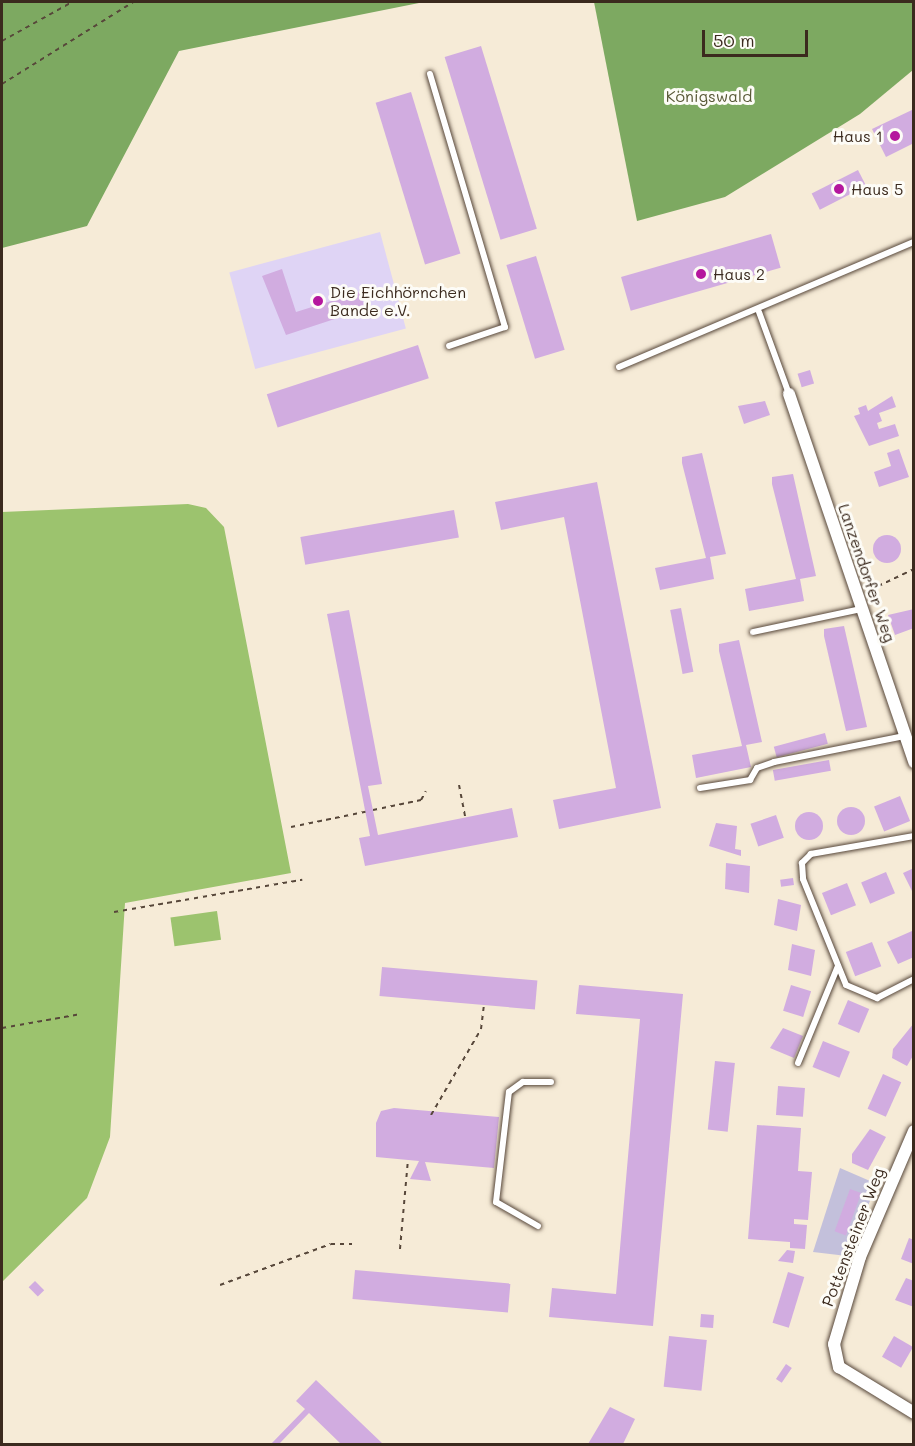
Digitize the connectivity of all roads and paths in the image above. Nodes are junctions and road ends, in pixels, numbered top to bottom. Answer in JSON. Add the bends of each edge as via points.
{"nodes":[{"id":1,"x":72,"y":2,"type":"edge"},
{"id":2,"x":134,"y":2,"type":"edge"},
{"id":3,"x":2,"y":41,"type":"edge"},
{"id":4,"x":430,"y":74,"type":"dead end"},
{"id":5,"x":2,"y":84,"type":"edge"},
{"id":6,"x":914,"y":242,"type":"edge"},
{"id":7,"x":759,"y":312,"type":"junction"},
{"id":8,"x":449,"y":346,"type":"dead end"},
{"id":9,"x":619,"y":367,"type":"dead end"},
{"id":10,"x":789,"y":394,"type":"joint"},
{"id":11,"x":914,"y":569,"type":"edge"},
{"id":12,"x":857,"y":595,"type":"junction"},
{"id":13,"x":861,"y":609,"type":"junction"},
{"id":14,"x":753,"y":632,"type":"dead end"},
{"id":15,"x":904,"y":736,"type":"junction"},
{"id":16,"x":914,"y":762,"type":"edge"},
{"id":17,"x":459,"y":785,"type":"dead end"},
{"id":18,"x":700,"y":788,"type":"dead end"},
{"id":19,"x":426,"y":791,"type":"dead end"},
{"id":20,"x":373,"y":810,"type":"dead end"},
{"id":21,"x":365,"y":812,"type":"dead end"},
{"id":22,"x":465,"y":817,"type":"dead end"},
{"id":23,"x":291,"y":827,"type":"dead end"},
{"id":24,"x":914,"y":836,"type":"edge"},
{"id":25,"x":302,"y":880,"type":"dead end"},
{"id":26,"x":114,"y":912,"type":"dead end"},
{"id":27,"x":838,"y":966,"type":"junction"},
{"id":28,"x":914,"y":979,"type":"edge"},
{"id":29,"x":484,"y":1006,"type":"dead end"},
{"id":30,"x":81,"y":1014,"type":"dead end"},
{"id":31,"x":2,"y":1028,"type":"edge"},
{"id":32,"x":798,"y":1063,"type":"dead end"},
{"id":33,"x":551,"y":1082,"type":"dead end"},
{"id":34,"x":431,"y":1115,"type":"dead end"},
{"id":35,"x":914,"y":1131,"type":"edge"},
{"id":36,"x":408,"y":1160,"type":"dead end"},
{"id":37,"x":538,"y":1226,"type":"dead end"},
{"id":38,"x":352,"y":1245,"type":"dead end"},
{"id":39,"x":400,"y":1249,"type":"dead end"},
{"id":40,"x":220,"y":1285,"type":"dead end"},
{"id":41,"x":914,"y":1413,"type":"edge"}],
"edges":[{"from":1,"to":3,"type":"path"},
{"from":2,"to":5,"type":"path"},
{"from":4,"to":8,"type":"lane","via":[[505,327]]},
{"from":6,"to":7,"type":"lane"},
{"from":7,"to":9,"type":"lane"},
{"from":7,"to":10,"type":"lane"},
{"from":10,"to":12,"type":"street","name":"Lanzendorfer Weg"},
{"from":11,"to":12,"type":"path"},
{"from":12,"to":13,"type":"street","name":"Lanzendorfer Weg"},
{"from":13,"to":14,"type":"lane"},
{"from":13,"to":15,"type":"street","name":"Lanzendorfer Weg"},
{"from":15,"to":16,"type":"street","name":"Lanzendorfer Weg"},
{"from":15,"to":18,"type":"lane","via":[[774,762],[757,768],[750,780]]},
{"from":17,"to":22,"type":"path"},
{"from":19,"to":20,"type":"path","via":[[421,800]]},
{"from":21,"to":23,"type":"path"},
{"from":24,"to":27,"type":"lane","via":[[811,854],[802,863],[803,879]]},
{"from":25,"to":26,"type":"path"},
{"from":27,"to":28,"type":"lane","via":[[846,985],[877,998]]},
{"from":27,"to":32,"type":"lane"},
{"from":29,"to":34,"type":"path","via":[[481,1029]]},
{"from":30,"to":31,"type":"path"},
{"from":33,"to":37,"type":"lane","via":[[523,1082],[509,1092],[496,1202]]},
{"from":35,"to":41,"type":"street","name":"Pottensteiner Weg","via":[[860,1257],[839,1322],[834,1358],[854,1380]]},
{"from":36,"to":39,"type":"path"},
{"from":38,"to":40,"type":"path","via":[[331,1244]]}]}
